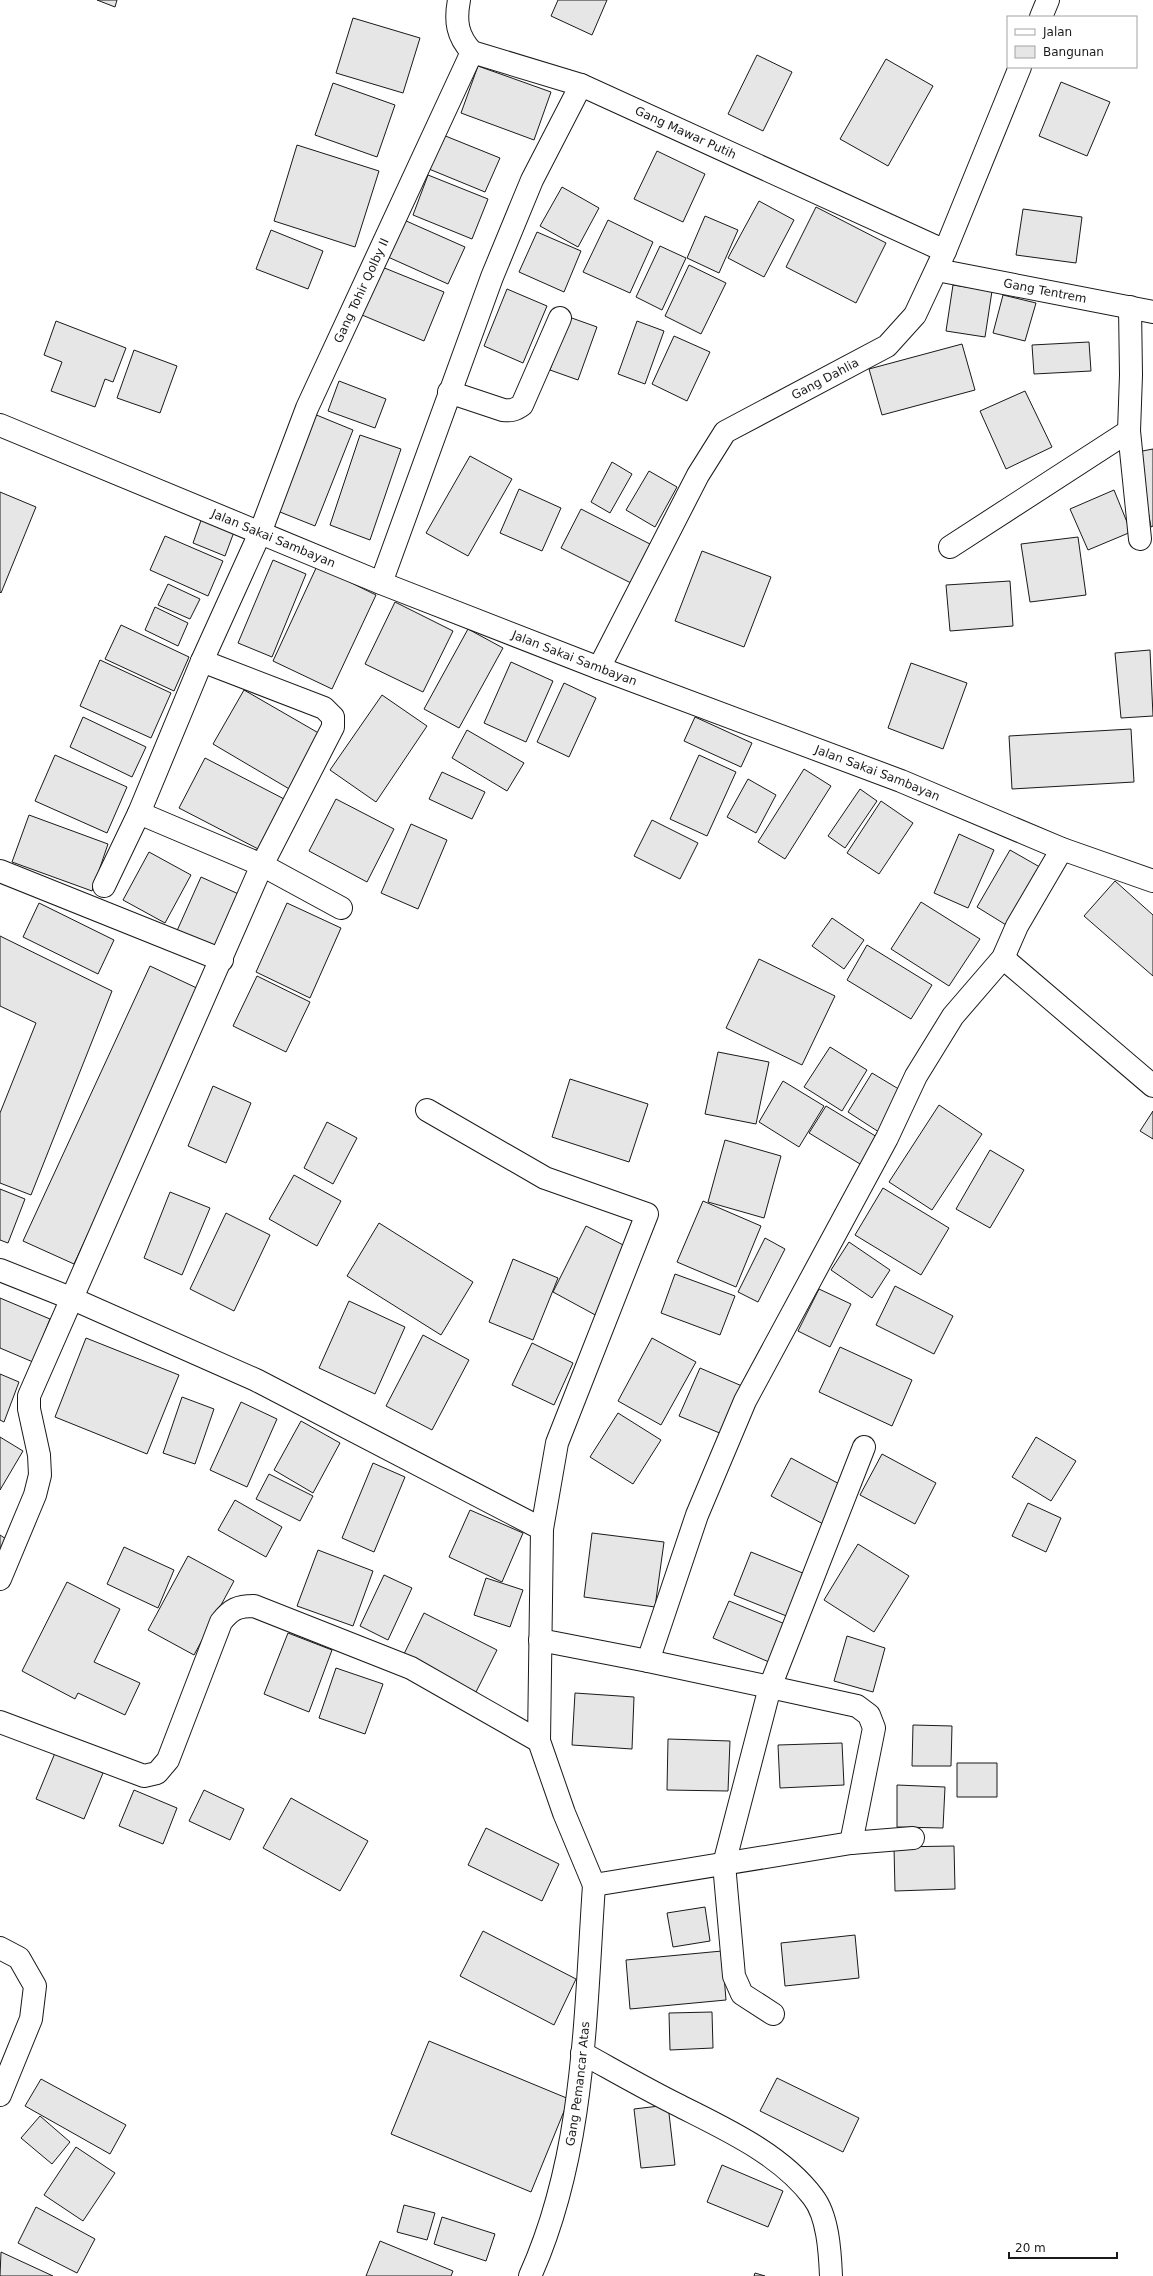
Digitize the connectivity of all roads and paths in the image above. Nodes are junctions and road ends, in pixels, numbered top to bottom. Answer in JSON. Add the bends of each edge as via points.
{"nodes":[{"id":1,"x":460,"y":0,"type":"edge"},
{"id":2,"x":1048,"y":0,"type":"edge"},
{"id":3,"x":1041,"y":16,"type":"edge"},
{"id":4,"x":472,"y":52,"type":"junction"},
{"id":5,"x":1020,"y":68,"type":"edge"},
{"id":6,"x":581,"y":84,"type":"junction"},
{"id":7,"x":941,"y":260,"type":"junction"},
{"id":8,"x":1130,"y":308,"type":"junction"},
{"id":9,"x":1153,"y":312,"type":"edge"},
{"id":10,"x":560,"y":318,"type":"dead end"},
{"id":11,"x":449,"y":392,"type":"junction"},
{"id":12,"x":0,"y":425,"type":"edge"},
{"id":13,"x":1129,"y":431,"type":"junction"},
{"id":14,"x":260,"y":533,"type":"junction"},
{"id":15,"x":1140,"y":539,"type":"dead end"},
{"id":16,"x":950,"y":547,"type":"dead end"},
{"id":17,"x":381,"y":583,"type":"junction"},
{"id":18,"x":202,"y":661,"type":"junction"},
{"id":19,"x":599,"y":668,"type":"junction"},
{"id":20,"x":139,"y":812,"type":"junction"},
{"id":21,"x":1062,"y":849,"type":"junction"},
{"id":22,"x":262,"y":865,"type":"junction"},
{"id":23,"x":0,"y":871,"type":"edge"},
{"id":24,"x":1153,"y":881,"type":"edge"},
{"id":25,"x":104,"y":886,"type":"dead end"},
{"id":26,"x":341,"y":908,"type":"dead end"},
{"id":27,"x":1003,"y":958,"type":"junction"},
{"id":28,"x":222,"y":960,"type":"junction"},
{"id":29,"x":1153,"y":1086,"type":"edge"},
{"id":30,"x":427,"y":1110,"type":"dead end"},
{"id":31,"x":0,"y":1270,"type":"edge"},
{"id":32,"x":73,"y":1299,"type":"junction"},
{"id":33,"x":864,"y":1447,"type":"dead end"},
{"id":34,"x":542,"y":1529,"type":"junction"},
{"id":35,"x":0,"y":1579,"type":"edge"},
{"id":36,"x":540,"y":1640,"type":"junction"},
{"id":37,"x":648,"y":1661,"type":"junction"},
{"id":38,"x":770,"y":1687,"type":"junction"},
{"id":39,"x":0,"y":1722,"type":"edge"},
{"id":40,"x":539,"y":1741,"type":"junction"},
{"id":41,"x":913,"y":1838,"type":"dead end"},
{"id":42,"x":851,"y":1843,"type":"junction"},
{"id":43,"x":724,"y":1864,"type":"junction"},
{"id":44,"x":594,"y":1885,"type":"junction"},
{"id":45,"x":0,"y":1948,"type":"edge"},
{"id":46,"x":773,"y":2014,"type":"dead end"},
{"id":47,"x":582,"y":2053,"type":"junction"},
{"id":48,"x":0,"y":2095,"type":"edge"},
{"id":49,"x":530,"y":2276,"type":"edge"},
{"id":50,"x":831,"y":2276,"type":"edge"}],
"edges":[{"from":1,"to":4,"type":"street","via":[[456,16],[457,25],[463,42]]},
{"from":2,"to":3,"type":"street"},
{"from":4,"to":6,"type":"street","name":"Gang Mawar Putih"},
{"from":4,"to":14,"type":"street","name":"Gang Tohir Qolby II","via":[[307,408]]},
{"from":5,"to":7,"type":"street","name":"Gang Dahlia"},
{"from":6,"to":7,"type":"street","name":"Gang Mawar Putih"},
{"from":6,"to":11,"type":"street","via":[[532,180]]},
{"from":7,"to":8,"type":"street","name":"Gang Tentrem"},
{"from":7,"to":19,"type":"street","name":"Gang Dahlia","via":[[915,315],[887,346],[725,432],[698,475]]},
{"from":8,"to":9,"type":"street","name":"Gang Tentrem"},
{"from":8,"to":13,"type":"street"},
{"from":10,"to":11,"type":"street","via":[[522,405],[517,409],[503,410]]},
{"from":11,"to":17,"type":"street"},
{"from":12,"to":14,"type":"street","name":"Jalan Sakai Sambayan"},
{"from":13,"to":15,"type":"street"},
{"from":13,"to":16,"type":"street"},
{"from":14,"to":17,"type":"street","name":"Jalan Sakai Sambayan"},
{"from":14,"to":18,"type":"street","name":"Gang Tohir Qolby II"},
{"from":17,"to":19,"type":"street","name":"Jalan Sakai Sambayan"},
{"from":18,"to":20,"type":"street","name":"Gang Tohir Qolby II"},
{"from":18,"to":22,"type":"street","via":[[324,708],[333,717],[333,727]]},
{"from":19,"to":21,"type":"street","name":"Jalan Sakai Sambayan","via":[[901,782]]},
{"from":20,"to":22,"type":"street"},
{"from":20,"to":25,"type":"street","name":"Gang Tohir Qolby II"},
{"from":21,"to":24,"type":"street","name":"Jalan Sakai Sambayan"},
{"from":21,"to":27,"type":"street","via":[[1017,926]]},
{"from":22,"to":26,"type":"street"},
{"from":22,"to":28,"type":"street"},
{"from":23,"to":28,"type":"street"},
{"from":27,"to":29,"type":"street"},
{"from":27,"to":37,"type":"street","via":[[954,1016],[916,1076],[887,1138],[745,1401],[697,1515]]},
{"from":28,"to":32,"type":"street"},
{"from":30,"to":34,"type":"street","via":[[545,1178],[647,1214],[557,1443]]},
{"from":31,"to":32,"type":"street"},
{"from":32,"to":34,"type":"street","via":[[256,1380]]},
{"from":32,"to":35,"type":"street","via":[[29,1396],[28,1409],[39,1455],[40,1475],[35,1495]]},
{"from":33,"to":38,"type":"street"},
{"from":34,"to":36,"type":"street"},
{"from":36,"to":37,"type":"street"},
{"from":36,"to":40,"type":"street"},
{"from":37,"to":38,"type":"street"},
{"from":38,"to":42,"type":"street","via":[[857,1706],[869,1715],[874,1728]]},
{"from":38,"to":43,"type":"street"},
{"from":39,"to":40,"type":"street","via":[[144,1776],[157,1773],[168,1760],[221,1622],[230,1610],[254,1606],[411,1668]]},
{"from":40,"to":44,"type":"street","via":[[564,1813]]},
{"from":41,"to":42,"type":"street"},
{"from":42,"to":43,"type":"street"},
{"from":43,"to":44,"type":"street"},
{"from":43,"to":46,"type":"street","via":[[734,1976],[742,1994]]},
{"from":44,"to":47,"type":"street","name":"Gang Pemancar Atas"},
{"from":45,"to":48,"type":"street","via":[[19,1958],[35,1986],[31,2019]]},
{"from":47,"to":49,"type":"street","name":"Gang Pemancar Atas","via":[[571,2146],[545,2242]]},
{"from":47,"to":50,"type":"street","via":[[674,2104],[722,2127],[789,2171],[814,2198],[826,2228]]}]}
